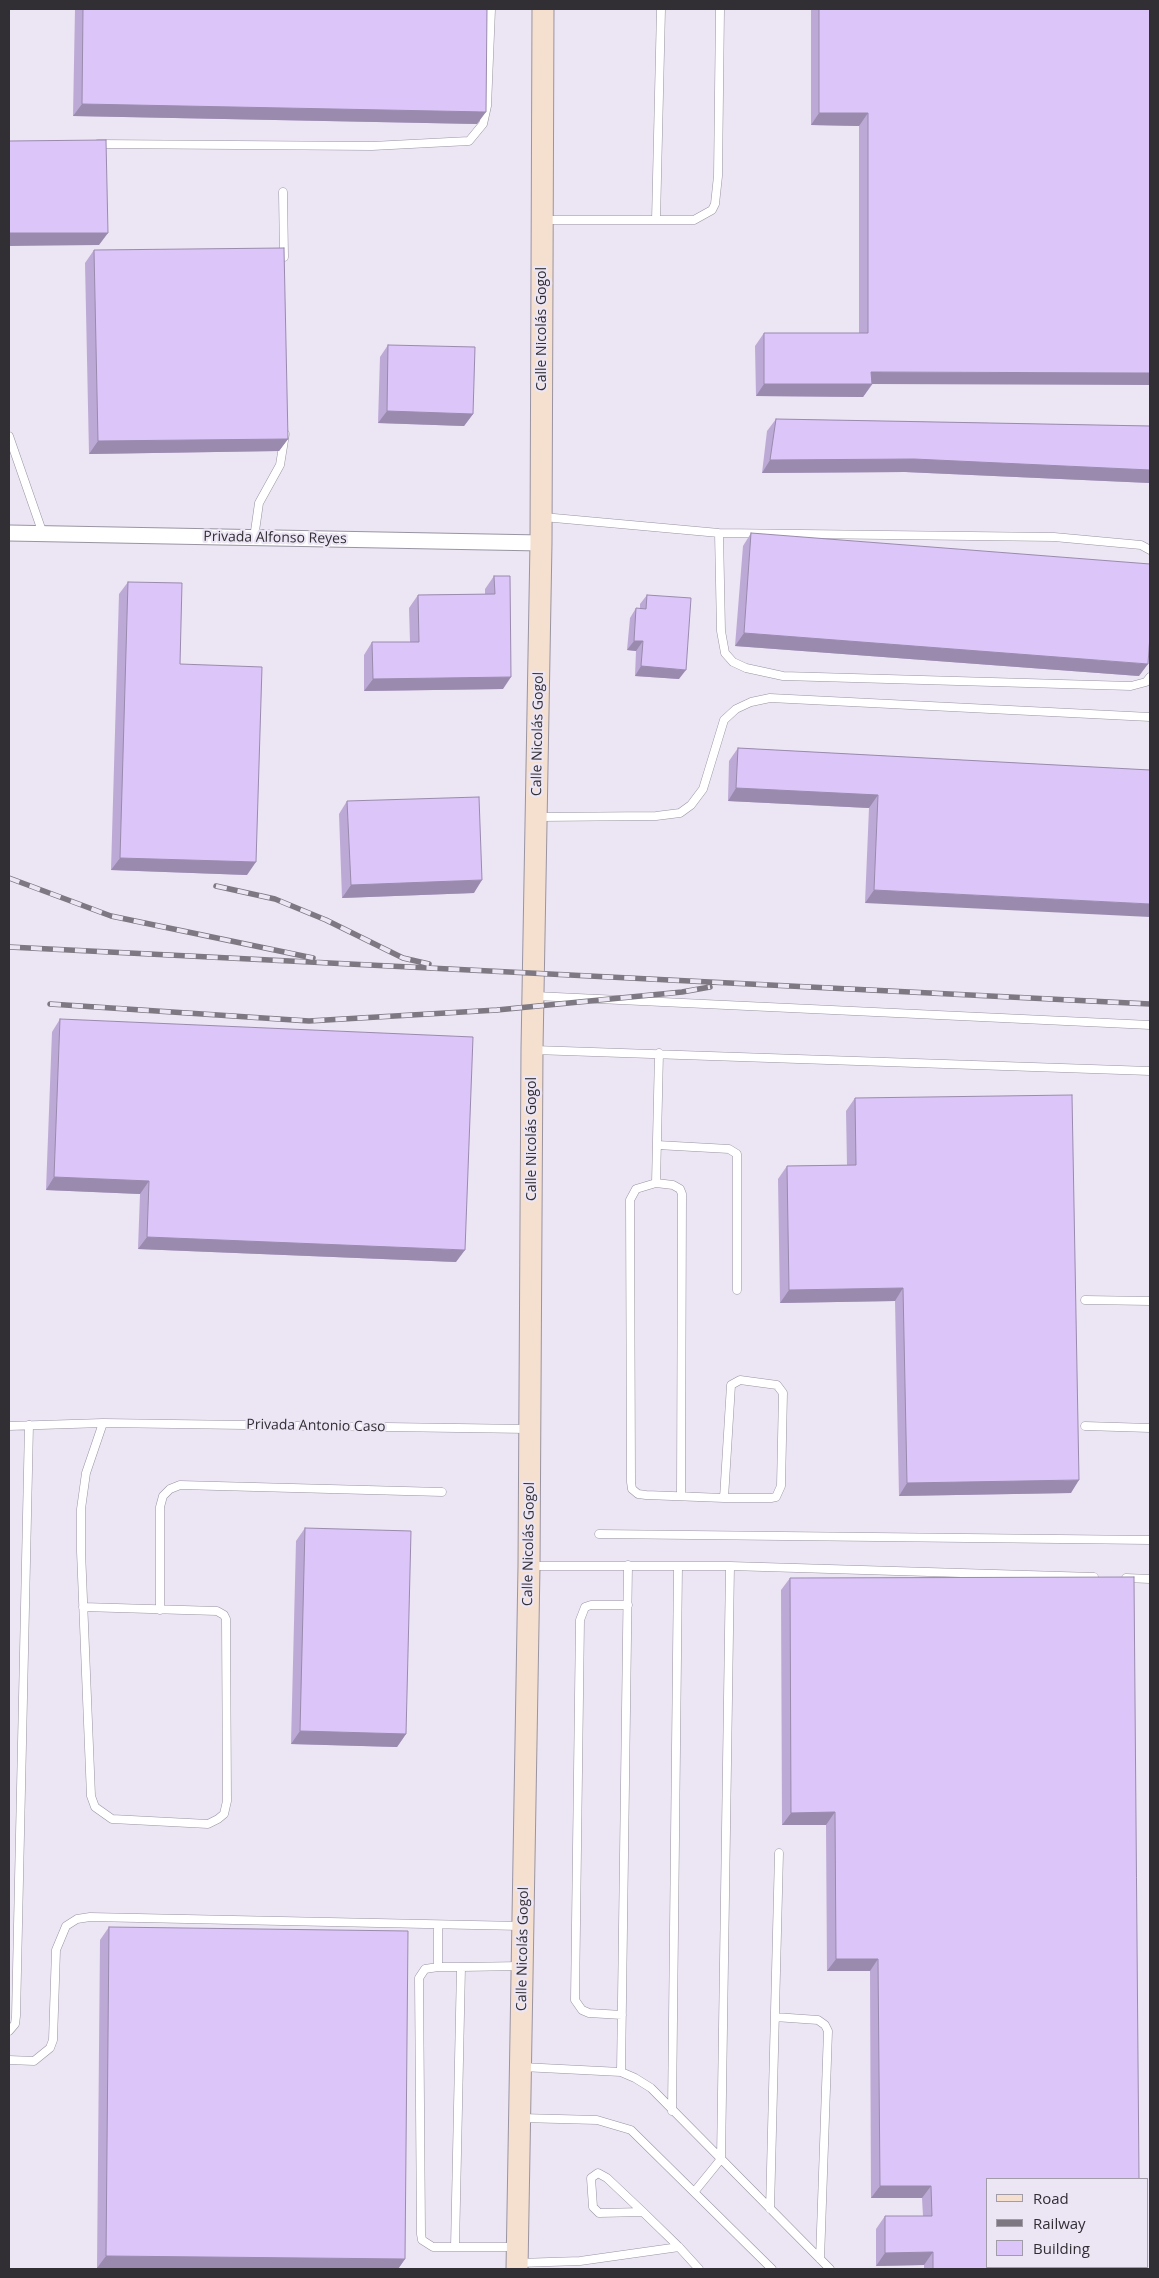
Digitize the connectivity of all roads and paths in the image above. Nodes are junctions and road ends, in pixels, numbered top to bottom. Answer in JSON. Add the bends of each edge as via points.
{"nodes":[{"id":1,"x":491,"y":9,"type":"edge"},
{"id":2,"x":543,"y":9,"type":"edge"},
{"id":3,"x":661,"y":9,"type":"edge"},
{"id":4,"x":720,"y":9,"type":"edge"},
{"id":5,"x":94,"y":144,"type":"edge"},
{"id":6,"x":283,"y":192,"type":"dead end"},
{"id":7,"x":542,"y":220,"type":"junction"},
{"id":8,"x":656,"y":220,"type":"junction"},
{"id":9,"x":284,"y":270,"type":"edge"},
{"id":10,"x":285,"y":422,"type":"edge"},
{"id":11,"x":9,"y":436,"type":"edge"},
{"id":12,"x":541,"y":517,"type":"junction"},
{"id":13,"x":9,"y":533,"type":"edge"},
{"id":14,"x":719,"y":533,"type":"junction"},
{"id":15,"x":43,"y":534,"type":"junction"},
{"id":16,"x":254,"y":538,"type":"junction"},
{"id":17,"x":541,"y":543,"type":"junction"},
{"id":18,"x":1150,"y":550,"type":"edge"},
{"id":19,"x":1150,"y":677,"type":"edge"},
{"id":20,"x":1150,"y":717,"type":"edge"},
{"id":21,"x":537,"y":817,"type":"junction"},
{"id":22,"x":533,"y":996,"type":"junction"},
{"id":23,"x":1150,"y":1024,"type":"edge"},
{"id":24,"x":532,"y":1050,"type":"junction"},
{"id":25,"x":659,"y":1053,"type":"junction"},
{"id":26,"x":1150,"y":1071,"type":"edge"},
{"id":27,"x":657,"y":1145,"type":"junction"},
{"id":28,"x":656,"y":1183,"type":"junction"},
{"id":29,"x":737,"y":1290,"type":"dead end"},
{"id":30,"x":1085,"y":1300,"type":"dead end"},
{"id":31,"x":1150,"y":1301,"type":"edge"},
{"id":32,"x":103,"y":1424,"type":"junction"},
{"id":33,"x":29,"y":1425,"type":"junction"},
{"id":34,"x":9,"y":1426,"type":"edge"},
{"id":35,"x":1085,"y":1426,"type":"dead end"},
{"id":36,"x":1150,"y":1428,"type":"edge"},
{"id":37,"x":530,"y":1429,"type":"junction"},
{"id":38,"x":442,"y":1492,"type":"dead end"},
{"id":39,"x":680,"y":1496,"type":"junction"},
{"id":40,"x":724,"y":1498,"type":"junction"},
{"id":41,"x":599,"y":1534,"type":"dead end"},
{"id":42,"x":1150,"y":1540,"type":"edge"},
{"id":43,"x":628,"y":1565,"type":"junction"},
{"id":44,"x":529,"y":1566,"type":"junction"},
{"id":45,"x":678,"y":1566,"type":"junction"},
{"id":46,"x":730,"y":1566,"type":"junction"},
{"id":47,"x":1101,"y":1577,"type":"edge"},
{"id":48,"x":1121,"y":1578,"type":"edge"},
{"id":49,"x":1150,"y":1579,"type":"edge"},
{"id":50,"x":628,"y":1605,"type":"junction"},
{"id":51,"x":83,"y":1607,"type":"junction"},
{"id":52,"x":160,"y":1610,"type":"junction"},
{"id":53,"x":779,"y":1853,"type":"dead end"},
{"id":54,"x":438,"y":1926,"type":"junction"},
{"id":55,"x":523,"y":1926,"type":"junction"},
{"id":56,"x":523,"y":1966,"type":"junction"},
{"id":57,"x":438,"y":1967,"type":"junction"},
{"id":58,"x":461,"y":1967,"type":"junction"},
{"id":59,"x":622,"y":2015,"type":"junction"},
{"id":60,"x":775,"y":2017,"type":"junction"},
{"id":61,"x":9,"y":2031,"type":"edge"},
{"id":62,"x":9,"y":2060,"type":"edge"},
{"id":63,"x":521,"y":2067,"type":"junction"},
{"id":64,"x":621,"y":2072,"type":"junction"},
{"id":65,"x":672,"y":2111,"type":"junction"},
{"id":66,"x":519,"y":2118,"type":"junction"},
{"id":67,"x":721,"y":2159,"type":"junction"},
{"id":68,"x":695,"y":2191,"type":"junction"},
{"id":69,"x":770,"y":2209,"type":"junction"},
{"id":70,"x":643,"y":2212,"type":"junction"},
{"id":71,"x":455,"y":2247,"type":"junction"},
{"id":72,"x":679,"y":2247,"type":"junction"},
{"id":73,"x":820,"y":2259,"type":"junction"},
{"id":74,"x":517,"y":2260,"type":"edge"},
{"id":75,"x":580,"y":2265,"type":"edge"},
{"id":76,"x":699,"y":2269,"type":"edge"},
{"id":77,"x":772,"y":2269,"type":"edge"},
{"id":78,"x":830,"y":2269,"type":"edge"}],
"edges":[{"from":1,"to":5,"type":"lane","via":[[488,106],[483,124],[469,141],[372,146]]},
{"from":2,"to":7,"type":"street","name":"Calle Nicolás Gogol"},
{"from":3,"to":8,"type":"lane"},
{"from":4,"to":8,"type":"lane","via":[[720,120],[715,204],[707,215],[694,220]]},
{"from":6,"to":9,"type":"lane"},
{"from":7,"to":8,"type":"lane"},
{"from":7,"to":12,"type":"street","name":"Calle Nicolás Gogol"},
{"from":10,"to":16,"type":"lane","via":[[280,465],[259,503]]},
{"from":11,"to":15,"type":"lane"},
{"from":12,"to":14,"type":"lane"},
{"from":12,"to":17,"type":"street","name":"Calle Nicolás Gogol"},
{"from":13,"to":15,"type":"street","name":"Privada Alfonso Reyes"},
{"from":14,"to":18,"type":"lane","via":[[1054,537],[1141,545]]},
{"from":14,"to":19,"type":"lane","via":[[721,631],[725,653],[733,662],[746,668],[783,676],[1131,686],[1146,682]]},
{"from":15,"to":16,"type":"street","name":"Privada Alfonso Reyes"},
{"from":16,"to":17,"type":"street","name":"Privada Alfonso Reyes"},
{"from":17,"to":21,"type":"street","name":"Calle Nicolás Gogol"},
{"from":20,"to":21,"type":"lane","via":[[770,698],[736,709],[724,720],[702,790],[680,813]]},
{"from":21,"to":22,"type":"street","name":"Calle Nicolás Gogol"},
{"from":22,"to":23,"type":"lane"},
{"from":22,"to":24,"type":"street","name":"Calle Nicolás Gogol"},
{"from":24,"to":25,"type":"lane"},
{"from":24,"to":37,"type":"street","name":"Calle Nicolás Gogol"},
{"from":25,"to":26,"type":"lane"},
{"from":25,"to":27,"type":"lane"},
{"from":27,"to":28,"type":"lane"},
{"from":27,"to":29,"type":"lane","via":[[729,1149],[737,1154]]},
{"from":28,"to":39,"type":"lane","via":[[673,1185],[682,1194]]},
{"from":28,"to":39,"type":"lane","via":[[636,1189],[630,1200],[631,1482],[632,1489],[638,1494]]},
{"from":30,"to":31,"type":"lane"},
{"from":32,"to":33,"type":"lane","name":"Privada Antonio Caso"},
{"from":32,"to":37,"type":"lane","name":"Privada Antonio Caso"},
{"from":32,"to":51,"type":"lane","via":[[86,1473],[81,1509]]},
{"from":33,"to":34,"type":"lane","name":"Privada Antonio Caso"},
{"from":33,"to":61,"type":"lane","via":[[16,2016]]},
{"from":35,"to":36,"type":"lane"},
{"from":37,"to":44,"type":"street","name":"Calle Nicolás Gogol"},
{"from":38,"to":52,"type":"lane","via":[[180,1485],[170,1489],[163,1496],[160,1507]]},
{"from":39,"to":40,"type":"lane"},
{"from":40,"to":40,"type":"lane","via":[[731,1385],[740,1380],[778,1385],[783,1393],[780,1492],[771,1498]]},
{"from":41,"to":42,"type":"lane"},
{"from":43,"to":44,"type":"lane"},
{"from":43,"to":45,"type":"lane"},
{"from":43,"to":50,"type":"lane"},
{"from":44,"to":55,"type":"street","name":"Calle Nicolás Gogol"},
{"from":45,"to":46,"type":"lane"},
{"from":45,"to":65,"type":"lane"},
{"from":46,"to":47,"type":"lane"},
{"from":46,"to":67,"type":"lane"},
{"from":48,"to":49,"type":"lane"},
{"from":50,"to":59,"type":"lane"},
{"from":50,"to":59,"type":"lane","via":[[591,1605],[585,1607],[580,1620],[575,2000],[582,2010],[589,2013]]},
{"from":51,"to":52,"type":"lane"},
{"from":51,"to":52,"type":"lane","via":[[91,1796],[95,1807],[112,1820],[208,1824],[224,1814],[227,1801],[226,1619],[217,1612]]},
{"from":53,"to":60,"type":"lane"},
{"from":54,"to":55,"type":"lane"},
{"from":54,"to":57,"type":"lane"},
{"from":54,"to":62,"type":"lane","via":[[77,1919],[66,1926],[56,1950],[53,2040],[50,2048],[34,2061]]},
{"from":55,"to":56,"type":"street","name":"Calle Nicolás Gogol"},
{"from":56,"to":58,"type":"lane"},
{"from":56,"to":63,"type":"street","name":"Calle Nicolás Gogol"},
{"from":57,"to":58,"type":"lane"},
{"from":57,"to":71,"type":"lane","via":[[426,1969],[419,1978],[421,2234],[422,2240],[433,2247]]},
{"from":58,"to":71,"type":"lane"},
{"from":59,"to":64,"type":"lane"},
{"from":60,"to":69,"type":"lane"},
{"from":60,"to":73,"type":"lane","via":[[818,2020],[826,2025],[828,2031]]},
{"from":63,"to":64,"type":"lane"},
{"from":63,"to":66,"type":"street","name":"Calle Nicolás Gogol"},
{"from":64,"to":65,"type":"lane","via":[[651,2088]]},
{"from":65,"to":67,"type":"lane"},
{"from":66,"to":68,"type":"lane","via":[[597,2120],[631,2130]]},
{"from":66,"to":74,"type":"street","name":"Calle Nicolás Gogol"},
{"from":67,"to":68,"type":"lane"},
{"from":67,"to":69,"type":"lane"},
{"from":68,"to":77,"type":"lane"},
{"from":69,"to":73,"type":"lane"},
{"from":70,"to":70,"type":"lane","via":[[599,2213],[593,2207],[591,2178],[601,2174]]},
{"from":70,"to":72,"type":"lane"},
{"from":71,"to":74,"type":"lane"},
{"from":72,"to":75,"type":"lane"},
{"from":72,"to":76,"type":"lane"},
{"from":73,"to":78,"type":"lane"},
{"from":74,"to":75,"type":"lane"}]}
